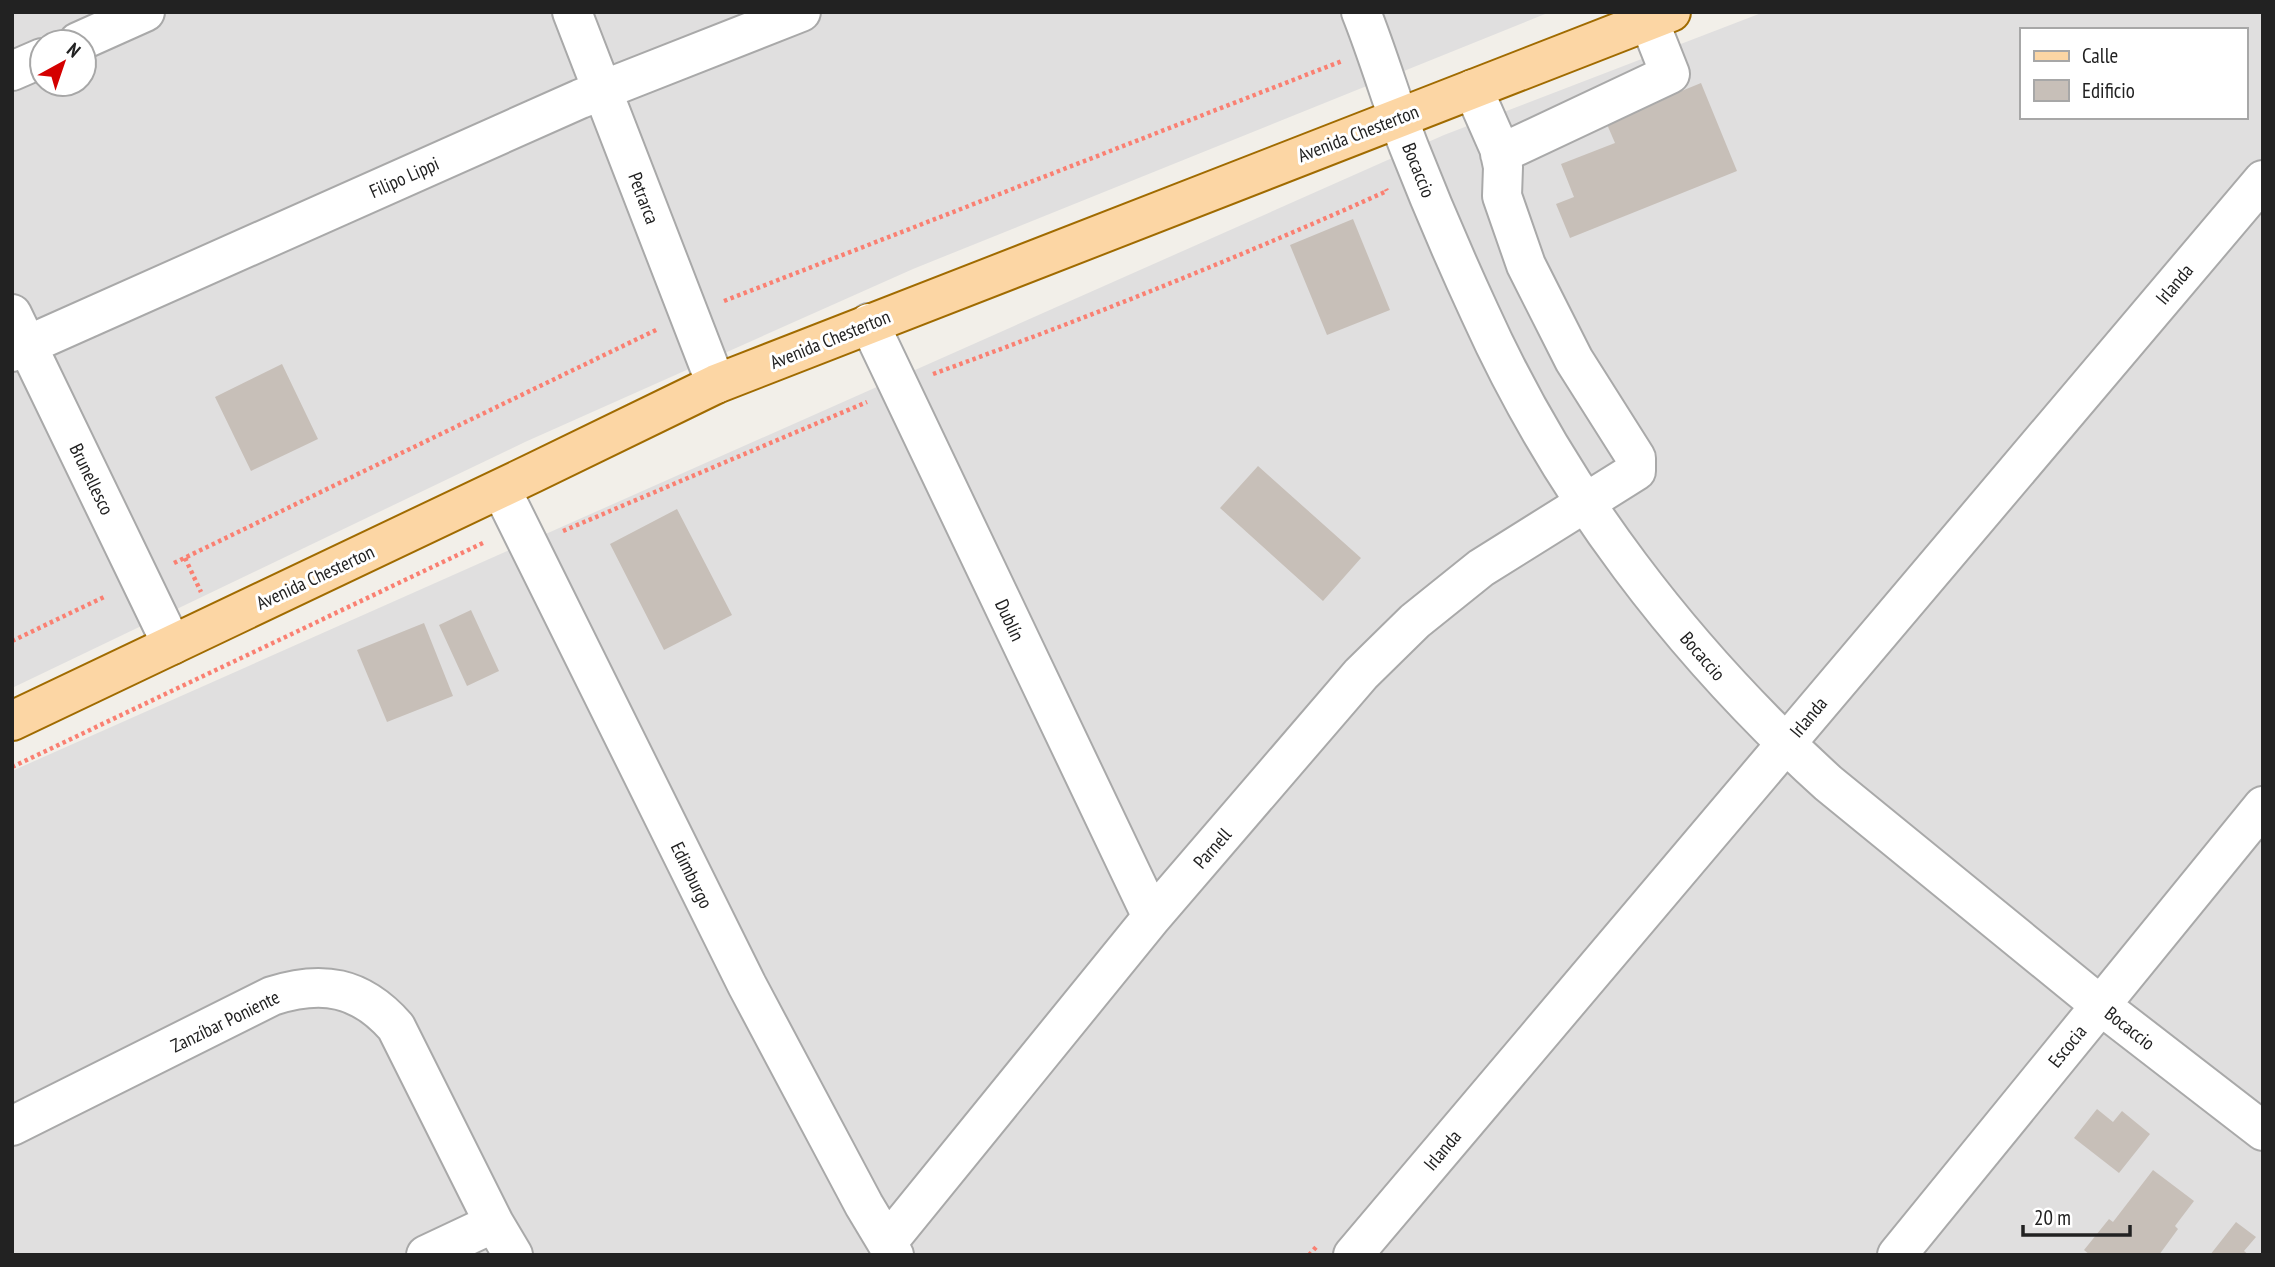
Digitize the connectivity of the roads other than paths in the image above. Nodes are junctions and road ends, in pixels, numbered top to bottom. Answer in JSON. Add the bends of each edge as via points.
{"nodes":[{"id":1,"x":145,"y":12,"type":"edge"},
{"id":2,"x":572,"y":12,"type":"edge"},
{"id":3,"x":801,"y":12,"type":"edge"},
{"id":4,"x":1660,"y":16,"type":"edge"},
{"id":5,"x":1368,"y":30,"type":"edge"},
{"id":6,"x":98,"y":33,"type":"edge"},
{"id":7,"x":1473,"y":89,"type":"junction"},
{"id":8,"x":602,"y":90,"type":"junction"},
{"id":9,"x":1399,"y":117,"type":"junction"},
{"id":10,"x":1500,"y":153,"type":"junction"},
{"id":11,"x":2263,"y":180,"type":"edge"},
{"id":12,"x":869,"y":323,"type":"junction"},
{"id":13,"x":17,"y":337,"type":"edge"},
{"id":14,"x":716,"y":384,"type":"junction"},
{"id":15,"x":501,"y":489,"type":"junction"},
{"id":16,"x":1585,"y":503,"type":"junction"},
{"id":17,"x":172,"y":645,"type":"junction"},
{"id":18,"x":12,"y":721,"type":"edge"},
{"id":19,"x":1786,"y":745,"type":"junction"},
{"id":20,"x":2263,"y":806,"type":"edge"},
{"id":21,"x":1152,"y":917,"type":"junction"},
{"id":22,"x":2100,"y":1005,"type":"junction"},
{"id":23,"x":12,"y":1126,"type":"edge"},
{"id":24,"x":2263,"y":1131,"type":"edge"},
{"id":25,"x":503,"y":1239,"type":"edge"},
{"id":26,"x":891,"y":1249,"type":"edge"},
{"id":27,"x":426,"y":1255,"type":"edge"},
{"id":28,"x":1353,"y":1255,"type":"edge"},
{"id":29,"x":1897,"y":1255,"type":"edge"}],
"edges":[{"from":1,"to":6,"type":"street"},
{"from":2,"to":8,"type":"street","name":"Petrarca"},
{"from":3,"to":8,"type":"street","name":"Filipo Lippi"},
{"from":4,"to":7,"type":"main road","name":"Avenida Chesterton"},
{"from":4,"to":10,"type":"street","via":[[1670,74]]},
{"from":5,"to":9,"type":"street","name":"Bocaccio"},
{"from":7,"to":9,"type":"main road","name":"Avenida Chesterton"},
{"from":7,"to":10,"type":"street"},
{"from":8,"to":13,"type":"street","name":"Filipo Lippi"},
{"from":8,"to":14,"type":"street","name":"Petrarca"},
{"from":9,"to":12,"type":"main road","name":"Avenida Chesterton"},
{"from":9,"to":16,"type":"street","name":"Bocaccio","via":[[1481,315],[1544,437]]},
{"from":10,"to":16,"type":"street","name":"Parnell","via":[[1502,196],[1526,265],[1574,360],[1636,458],[1636,471]]},
{"from":11,"to":19,"type":"street","name":"Irlanda"},
{"from":12,"to":14,"type":"main road","name":"Avenida Chesterton"},
{"from":12,"to":21,"type":"street","name":"Dublín"},
{"from":13,"to":17,"type":"street","name":"Brunellesco"},
{"from":14,"to":15,"type":"main road","name":"Avenida Chesterton"},
{"from":15,"to":17,"type":"main road","name":"Avenida Chesterton"},
{"from":15,"to":26,"type":"street","name":"Edimburgo","via":[[747,985]]},
{"from":16,"to":19,"type":"street","name":"Bocaccio","via":[[1673,622]]},
{"from":16,"to":21,"type":"street","name":"Parnell","via":[[1481,568],[1415,621],[1361,674]]},
{"from":17,"to":18,"type":"main road","name":"Avenida Chesterton"},
{"from":19,"to":22,"type":"street","name":"Bocaccio"},
{"from":19,"to":28,"type":"street","name":"Irlanda"},
{"from":20,"to":22,"type":"street","name":"Escocia"},
{"from":21,"to":26,"type":"street","name":"Parnell"},
{"from":22,"to":24,"type":"street","name":"Bocaccio"},
{"from":22,"to":29,"type":"street","name":"Escocia"},
{"from":23,"to":25,"type":"street","name":"Zanzíbar Poniente","via":[[272,996],[315,987],[353,993],[396,1027]]},
{"from":25,"to":27,"type":"street"}]}
